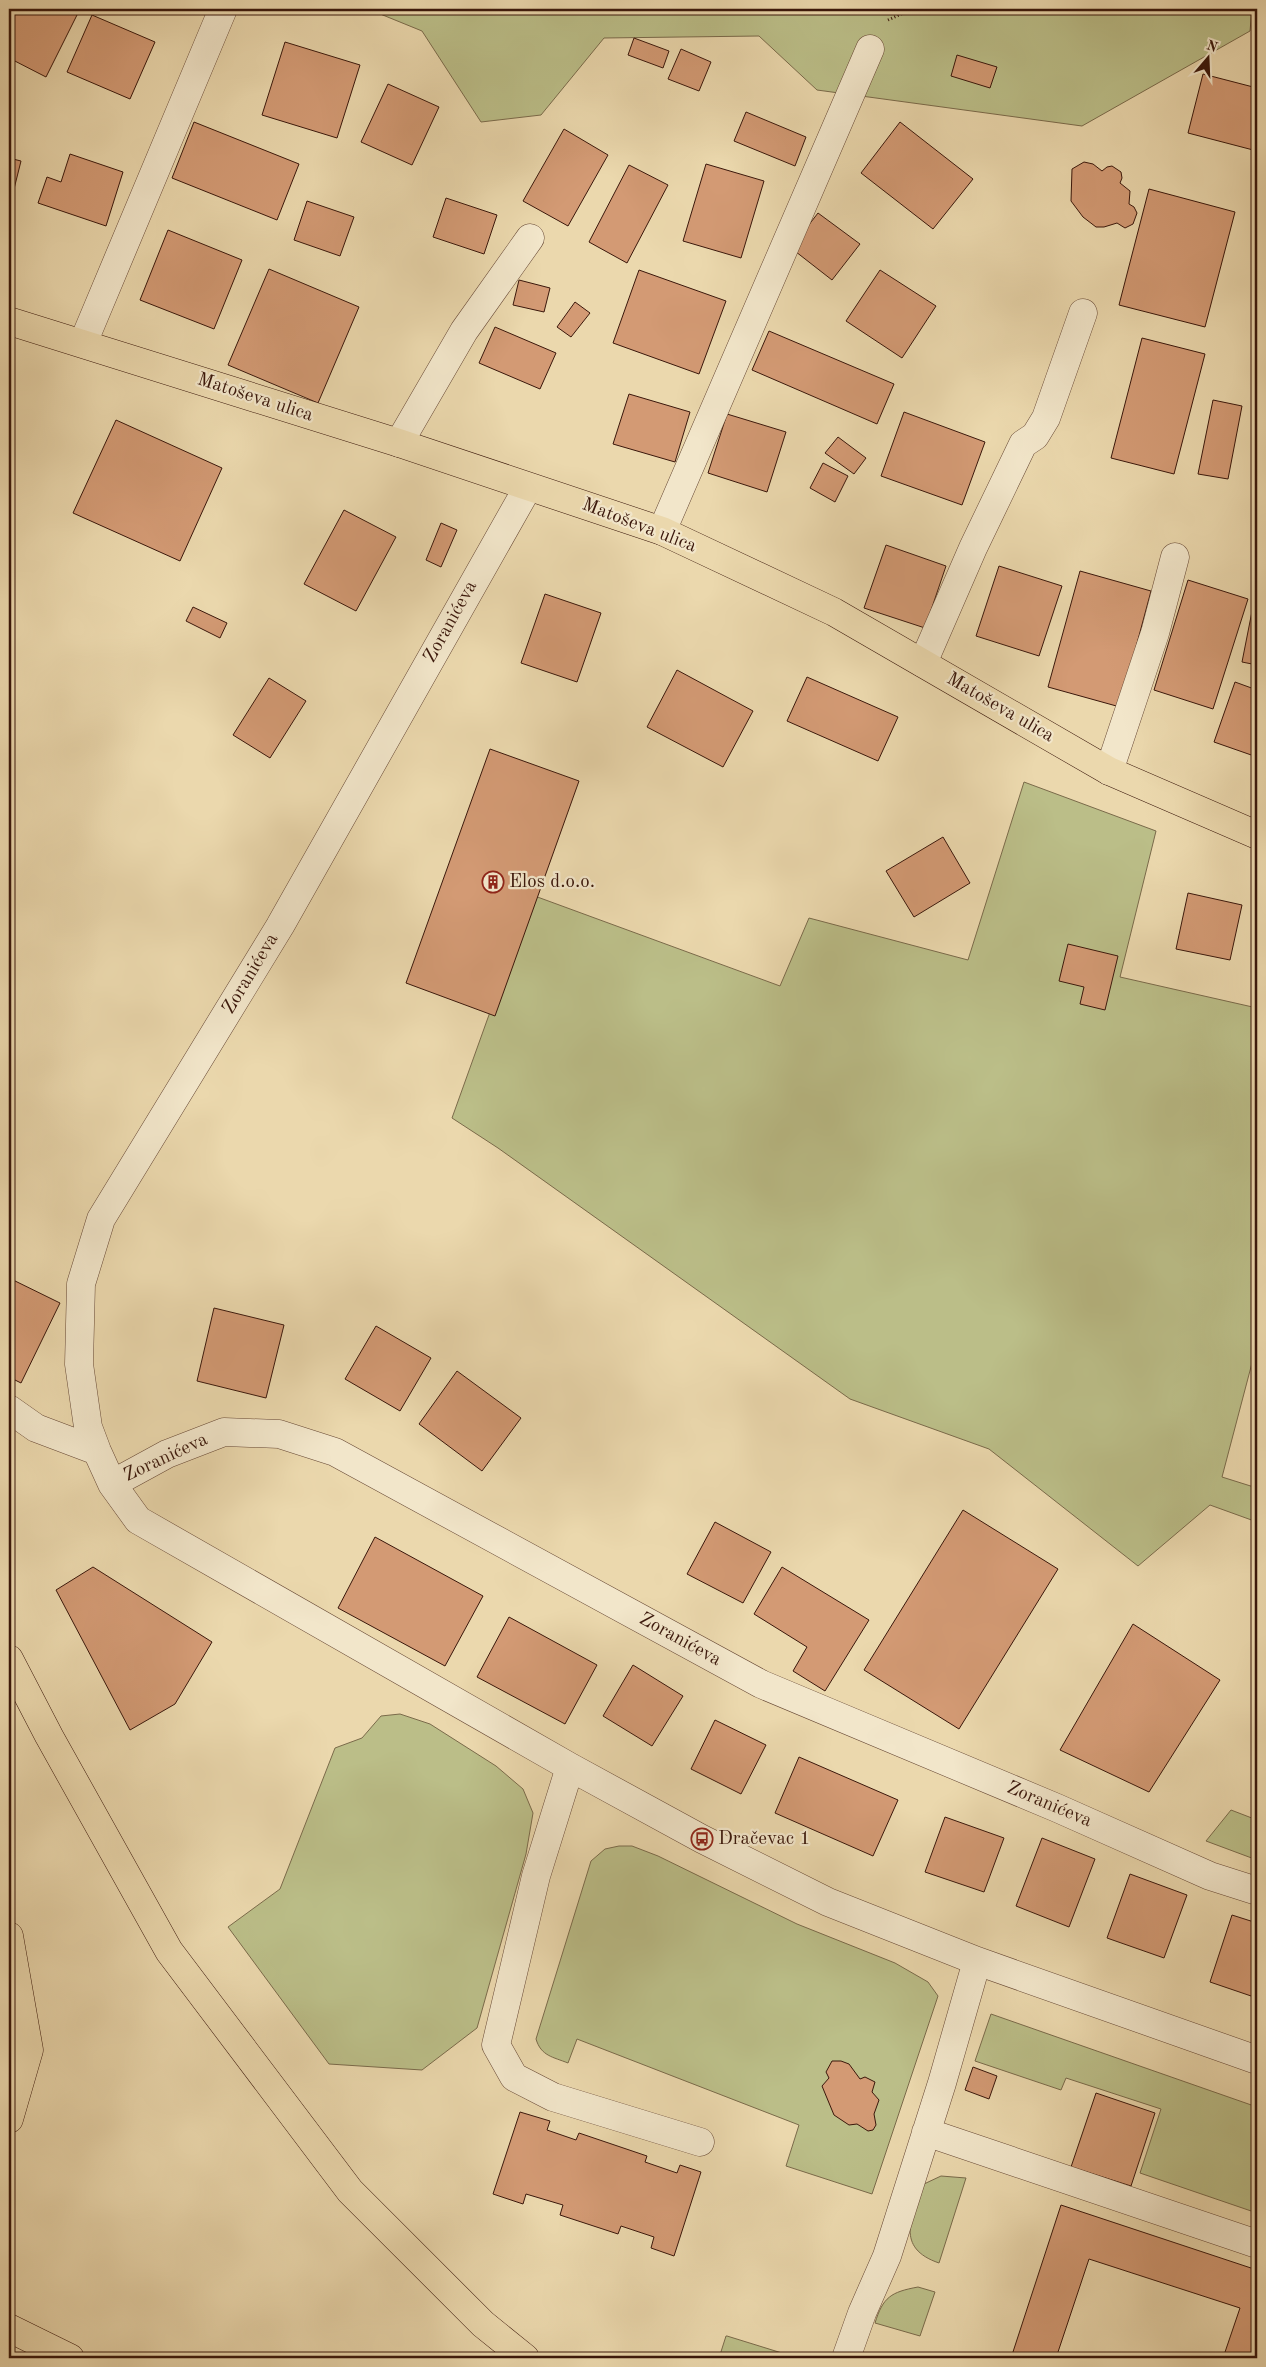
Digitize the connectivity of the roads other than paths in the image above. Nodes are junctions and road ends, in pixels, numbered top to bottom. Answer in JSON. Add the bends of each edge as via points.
{"nodes":[{"id":1,"x":223,"y":9,"type":"edge"},
{"id":2,"x":870,"y":49,"type":"dead end"},
{"id":3,"x":530,"y":238,"type":"dead end"},
{"id":4,"x":1083,"y":313,"type":"dead end"},
{"id":5,"x":9,"y":321,"type":"edge"},
{"id":6,"x":83,"y":343,"type":"junction"},
{"id":7,"x":399,"y":443,"type":"junction"},
{"id":8,"x":528,"y":487,"type":"junction"},
{"id":9,"x":662,"y":531,"type":"junction"},
{"id":10,"x":1175,"y":557,"type":"dead end"},
{"id":11,"x":922,"y":663,"type":"junction"},
{"id":12,"x":1109,"y":771,"type":"junction"},
{"id":13,"x":1257,"y":835,"type":"edge"},
{"id":14,"x":9,"y":1410,"type":"edge"},
{"id":15,"x":97,"y":1452,"type":"junction"},
{"id":16,"x":112,"y":1484,"type":"junction"},
{"id":17,"x":9,"y":1659,"type":"edge"},
{"id":18,"x":570,"y":1768,"type":"junction"},
{"id":19,"x":1257,"y":1891,"type":"edge"},
{"id":20,"x":9,"y":1936,"type":"edge"},
{"id":21,"x":977,"y":1961,"type":"junction"},
{"id":22,"x":1257,"y":2060,"type":"edge"},
{"id":23,"x":9,"y":2119,"type":"edge"},
{"id":24,"x":926,"y":2132,"type":"junction"},
{"id":25,"x":700,"y":2142,"type":"dead end"},
{"id":26,"x":1257,"y":2244,"type":"edge"},
{"id":27,"x":9,"y":2328,"type":"edge"},
{"id":28,"x":70,"y":2358,"type":"edge"},
{"id":29,"x":525,"y":2358,"type":"edge"},
{"id":30,"x":846,"y":2358,"type":"edge"}],
"edges":[{"from":1,"to":6,"type":"street"},
{"from":2,"to":9,"type":"street"},
{"from":3,"to":7,"type":"street","via":[[464,331]]},
{"from":4,"to":11,"type":"street","via":[[1046,418],[1035,436],[1023,444]]},
{"from":5,"to":6,"type":"main road","name":"Matoševa ulica"},
{"from":6,"to":7,"type":"main road","name":"Matoševa ulica"},
{"from":7,"to":8,"type":"main road","name":"Matoševa ulica"},
{"from":8,"to":9,"type":"main road","name":"Matoševa ulica"},
{"from":8,"to":15,"type":"street","name":"Zoranićeva","via":[[280,926],[101,1219],[81,1284],[79,1364],[88,1427]]},
{"from":9,"to":11,"type":"main road","name":"Matoševa ulica","via":[[834,612]]},
{"from":10,"to":12,"type":"street","via":[[1155,633]]},
{"from":11,"to":12,"type":"main road","name":"Matoševa ulica"},
{"from":12,"to":13,"type":"main road","name":"Matoševa ulica"},
{"from":14,"to":15,"type":"street","via":[[36,1428]]},
{"from":15,"to":16,"type":"street","name":"Zoranićeva"},
{"from":16,"to":18,"type":"street","name":"Zoranićeva","via":[[138,1520]]},
{"from":16,"to":19,"type":"street","name":"Zoranićeva","via":[[167,1454],[224,1432],[278,1434],[335,1452],[761,1684],[1210,1876]]},
{"from":17,"to":29,"type":"main road","via":[[169,1951],[350,2192],[483,2324]]},
{"from":18,"to":21,"type":"street","via":[[828,1902]]},
{"from":18,"to":25,"type":"street","via":[[536,1876],[496,2045],[514,2076],[553,2097]]},
{"from":20,"to":23,"type":"main road","via":[[29,2050]]},
{"from":21,"to":22,"type":"street"},
{"from":21,"to":24,"type":"street"},
{"from":24,"to":26,"type":"street"},
{"from":24,"to":30,"type":"street","via":[[887,2256]]},
{"from":27,"to":28,"type":"main road"}]}
